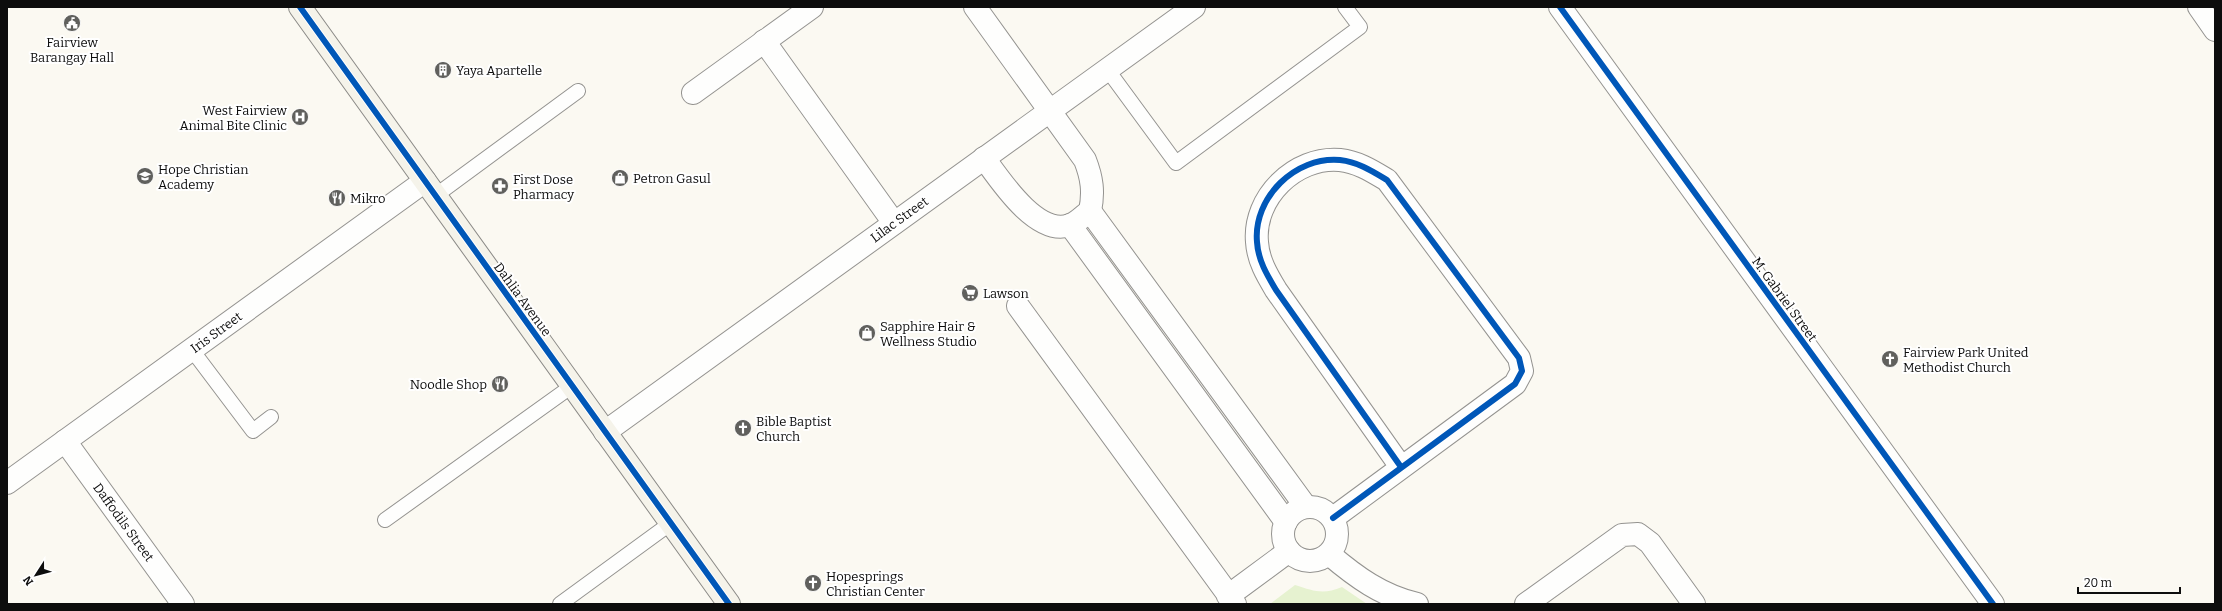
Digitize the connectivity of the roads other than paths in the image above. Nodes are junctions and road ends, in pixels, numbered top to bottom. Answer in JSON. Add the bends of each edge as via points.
{"nodes":[{"id":1,"x":300,"y":7,"type":"edge"},
{"id":2,"x":812,"y":7,"type":"edge"},
{"id":3,"x":975,"y":7,"type":"edge"},
{"id":4,"x":1194,"y":7,"type":"edge"},
{"id":5,"x":1345,"y":7,"type":"edge"},
{"id":6,"x":1560,"y":7,"type":"edge"},
{"id":7,"x":2199,"y":7,"type":"edge"},
{"id":8,"x":2215,"y":30,"type":"edge"},
{"id":9,"x":764,"y":41,"type":"junction"},
{"id":10,"x":1107,"y":69,"type":"junction"},
{"id":11,"x":578,"y":91,"type":"dead end"},
{"id":12,"x":694,"y":92,"type":"dead end"},
{"id":13,"x":1050,"y":110,"type":"junction"},
{"id":14,"x":984,"y":158,"type":"junction"},
{"id":15,"x":430,"y":188,"type":"junction"},
{"id":16,"x":1090,"y":211,"type":"junction"},
{"id":17,"x":894,"y":223,"type":"junction"},
{"id":18,"x":1070,"y":225,"type":"junction"},
{"id":19,"x":1138,"y":276,"type":"junction"},
{"id":20,"x":1117,"y":290,"type":"junction"},
{"id":21,"x":1018,"y":306,"type":"dead end"},
{"id":22,"x":192,"y":350,"type":"junction"},
{"id":23,"x":572,"y":386,"type":"junction"},
{"id":24,"x":272,"y":417,"type":"dead end"},
{"id":25,"x":605,"y":432,"type":"junction"},
{"id":26,"x":65,"y":441,"type":"junction"},
{"id":27,"x":1401,"y":467,"type":"junction"},
{"id":28,"x":7,"y":483,"type":"edge"},
{"id":29,"x":1306,"y":507,"type":"junction"},
{"id":30,"x":1333,"y":518,"type":"junction"},
{"id":31,"x":385,"y":520,"type":"dead end"},
{"id":32,"x":1286,"y":522,"type":"junction"},
{"id":33,"x":671,"y":523,"type":"junction"},
{"id":34,"x":1289,"y":551,"type":"junction"},
{"id":35,"x":1329,"y":554,"type":"junction"},
{"id":36,"x":1232,"y":600,"type":"edge"},
{"id":37,"x":183,"y":604,"type":"edge"},
{"id":38,"x":560,"y":604,"type":"edge"},
{"id":39,"x":729,"y":604,"type":"edge"},
{"id":40,"x":1417,"y":604,"type":"edge"},
{"id":41,"x":1526,"y":604,"type":"edge"},
{"id":42,"x":1694,"y":604,"type":"edge"},
{"id":43,"x":1993,"y":604,"type":"edge"}],
"edges":[{"from":1,"to":15,"type":"street","name":"Dahlia Avenue"},
{"from":2,"to":9,"type":"street"},
{"from":3,"to":13,"type":"street"},
{"from":4,"to":10,"type":"street","name":"Lilac Street"},
{"from":5,"to":10,"type":"lane","via":[[1360,27],[1176,163]]},
{"from":6,"to":43,"type":"street","name":"M. Gabriel Street"},
{"from":7,"to":8,"type":"street"},
{"from":9,"to":12,"type":"street"},
{"from":9,"to":17,"type":"street"},
{"from":10,"to":13,"type":"street","name":"Lilac Street"},
{"from":11,"to":15,"type":"lane"},
{"from":13,"to":14,"type":"street","name":"Lilac Street"},
{"from":13,"to":16,"type":"street","via":[[1085,160],[1092,179],[1094,195]]},
{"from":14,"to":17,"type":"street","name":"Lilac Street"},
{"from":14,"to":18,"type":"street","via":[[1025,210],[1040,220],[1056,226]]},
{"from":15,"to":22,"type":"street","name":"Iris Street"},
{"from":15,"to":23,"type":"street","name":"Dahlia Avenue"},
{"from":16,"to":18,"type":"street"},
{"from":16,"to":19,"type":"street"},
{"from":17,"to":25,"type":"street","name":"Lilac Street"},
{"from":18,"to":20,"type":"street"},
{"from":19,"to":20,"type":"street"},
{"from":19,"to":29,"type":"street"},
{"from":20,"to":32,"type":"street"},
{"from":21,"to":36,"type":"street"},
{"from":22,"to":24,"type":"lane","via":[[253,431]]},
{"from":22,"to":26,"type":"street","name":"Iris Street"},
{"from":23,"to":25,"type":"street","name":"Dahlia Avenue"},
{"from":23,"to":31,"type":"lane"},
{"from":25,"to":33,"type":"street","name":"Dahlia Avenue"},
{"from":26,"to":28,"type":"street","name":"Iris Street"},
{"from":26,"to":37,"type":"street","name":"Daffodils Street"},
{"from":27,"to":27,"type":"street","via":[[1515,384],[1522,371],[1519,358],[1387,180],[1364,166],[1339,160],[1313,163],[1290,174],[1268,198],[1260,216],[1256,242],[1262,267]]},
{"from":27,"to":30,"type":"street"},
{"from":29,"to":30,"type":"street","via":[[1321,509]]},
{"from":29,"to":32,"type":"street","via":[[1297,510]]},
{"from":30,"to":35,"type":"street","via":[[1338,537],[1336,546]]},
{"from":32,"to":34,"type":"street","via":[[1283,537]]},
{"from":33,"to":38,"type":"lane"},
{"from":33,"to":39,"type":"street","name":"Dahlia Avenue"},
{"from":34,"to":35,"type":"street","via":[[1294,557],[1308,562],[1316,562]]},
{"from":34,"to":36,"type":"street"},
{"from":35,"to":40,"type":"street","via":[[1369,586],[1389,596]]},
{"from":41,"to":42,"type":"street","via":[[1622,535],[1638,534],[1650,543]]}]}
